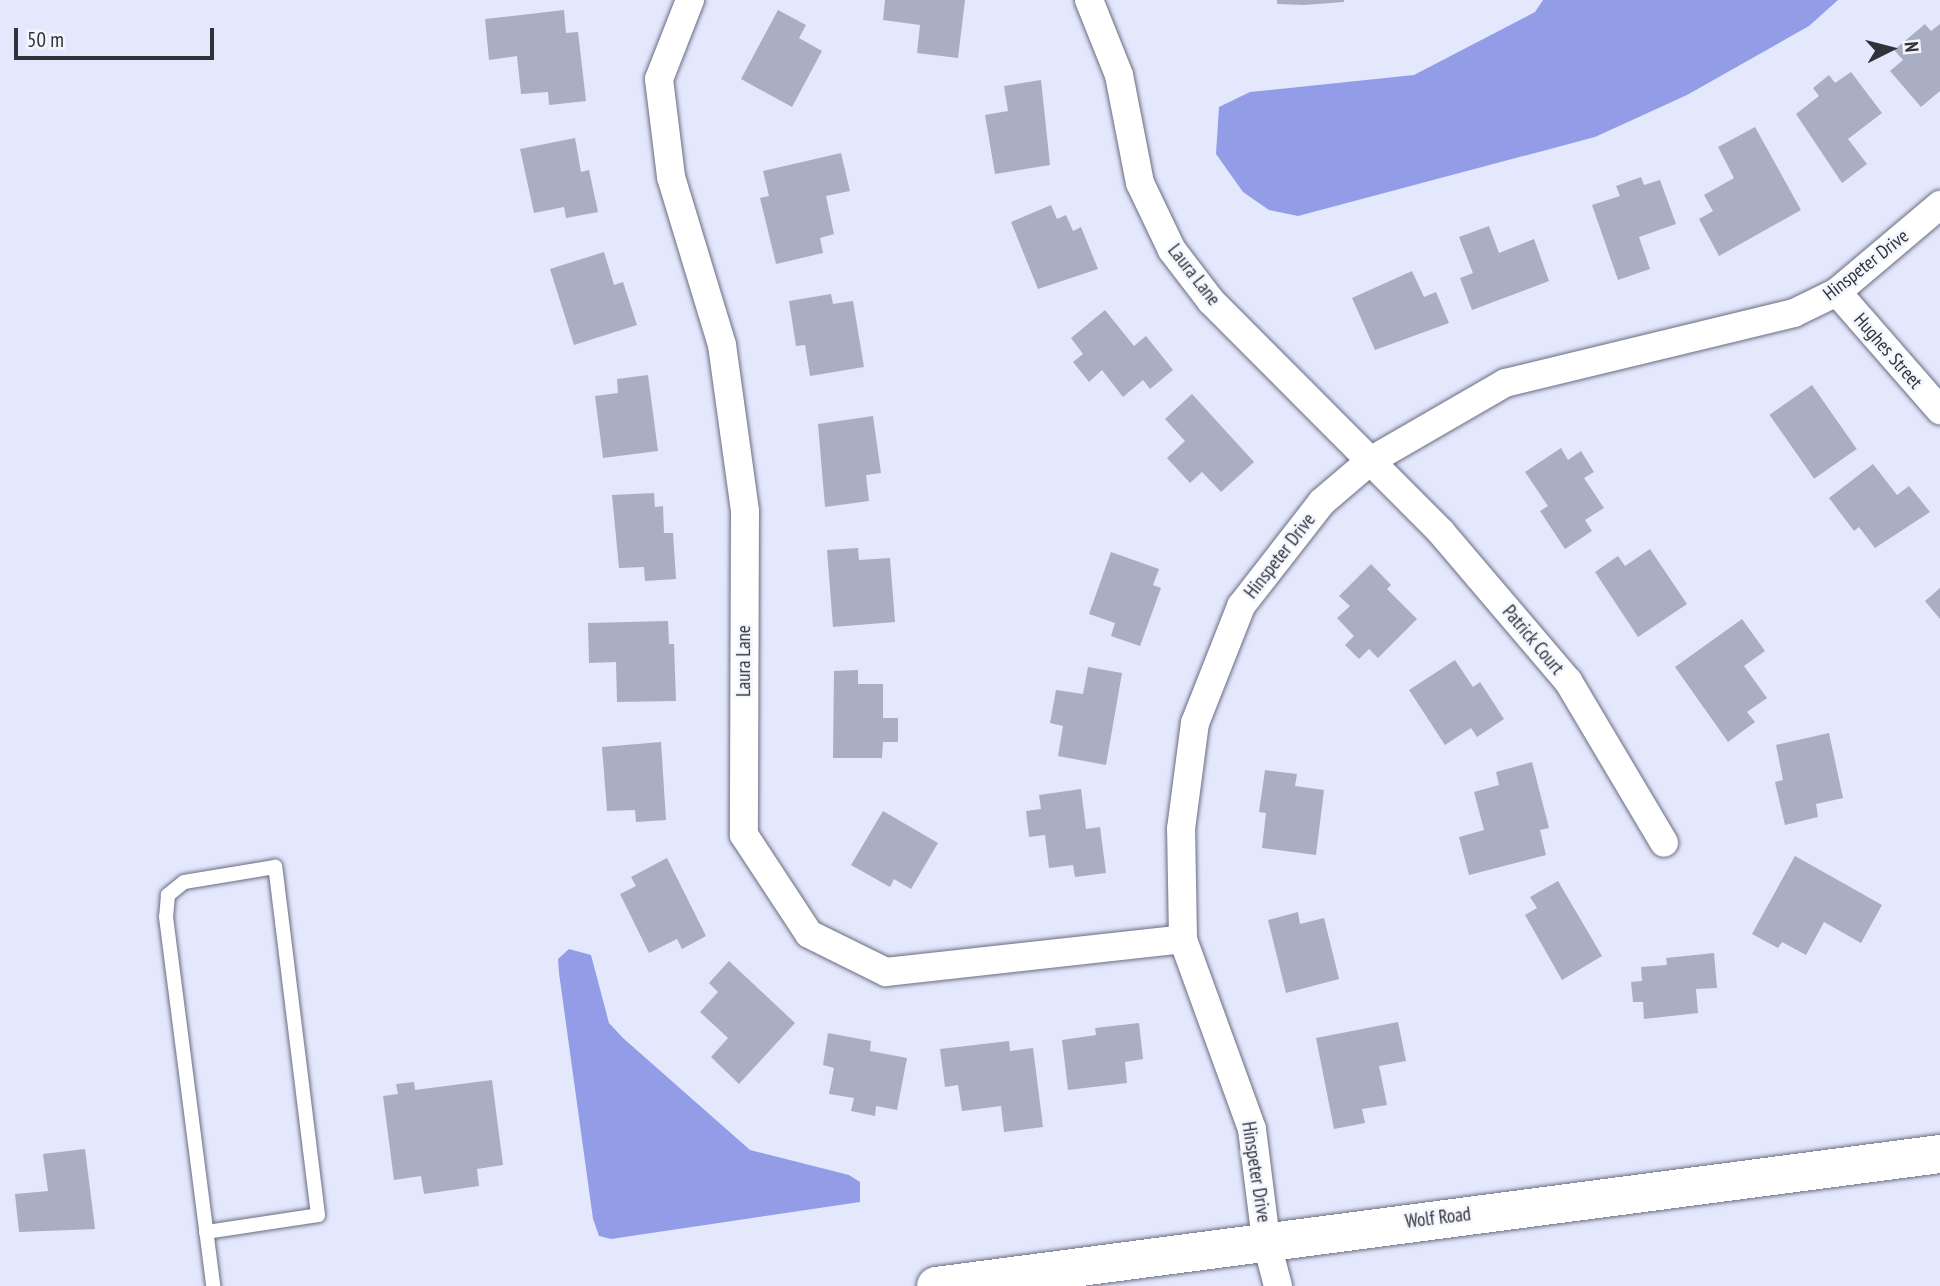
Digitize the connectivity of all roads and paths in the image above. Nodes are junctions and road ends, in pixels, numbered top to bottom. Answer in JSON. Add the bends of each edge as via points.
{"nodes":[{"id":1,"x":690,"y":0,"type":"edge"},
{"id":2,"x":1089,"y":0,"type":"edge"},
{"id":3,"x":1940,"y":205,"type":"edge"},
{"id":4,"x":1837,"y":292,"type":"junction"},
{"id":5,"x":1940,"y":410,"type":"edge"},
{"id":6,"x":1370,"y":461,"type":"junction"},
{"id":7,"x":1664,"y":843,"type":"dead end"},
{"id":8,"x":1183,"y":939,"type":"junction"},
{"id":9,"x":1940,"y":1154,"type":"edge"},
{"id":10,"x":206,"y":1232,"type":"junction"},
{"id":11,"x":1266,"y":1240,"type":"junction"},
{"id":12,"x":213,"y":1286,"type":"edge"},
{"id":13,"x":936,"y":1286,"type":"edge"},
{"id":14,"x":1278,"y":1286,"type":"edge"}],
"edges":[{"from":1,"to":8,"type":"street","name":"Laura Lane","via":[[659,79],[671,177],[722,345],[745,511],[744,835],[809,934],[886,972]]},
{"from":2,"to":6,"type":"street","name":"Laura Lane","via":[[1119,75],[1140,183],[1172,250],[1211,301]]},
{"from":3,"to":4,"type":"street","name":"Hinspeter Drive"},
{"from":4,"to":5,"type":"street","name":"Hughes Street"},
{"from":4,"to":6,"type":"street","name":"Hinspeter Drive","via":[[1794,313],[1505,383]]},
{"from":6,"to":7,"type":"street","name":"Patrick Court","via":[[1441,532],[1568,681]]},
{"from":6,"to":8,"type":"street","name":"Hinspeter Drive","via":[[1322,502],[1241,606],[1200,710],[1181,829]]},
{"from":8,"to":11,"type":"street","name":"Hinspeter Drive","via":[[1252,1129]]},
{"from":9,"to":11,"type":"main road","name":"Wolf Road"},
{"from":10,"to":10,"type":"lane","via":[[166,916],[168,895],[184,882],[275,867],[318,1215]]},
{"from":10,"to":12,"type":"lane"},
{"from":11,"to":13,"type":"main road","name":"Wolf Road"},
{"from":11,"to":14,"type":"street","name":"Hinspeter Drive"}]}
